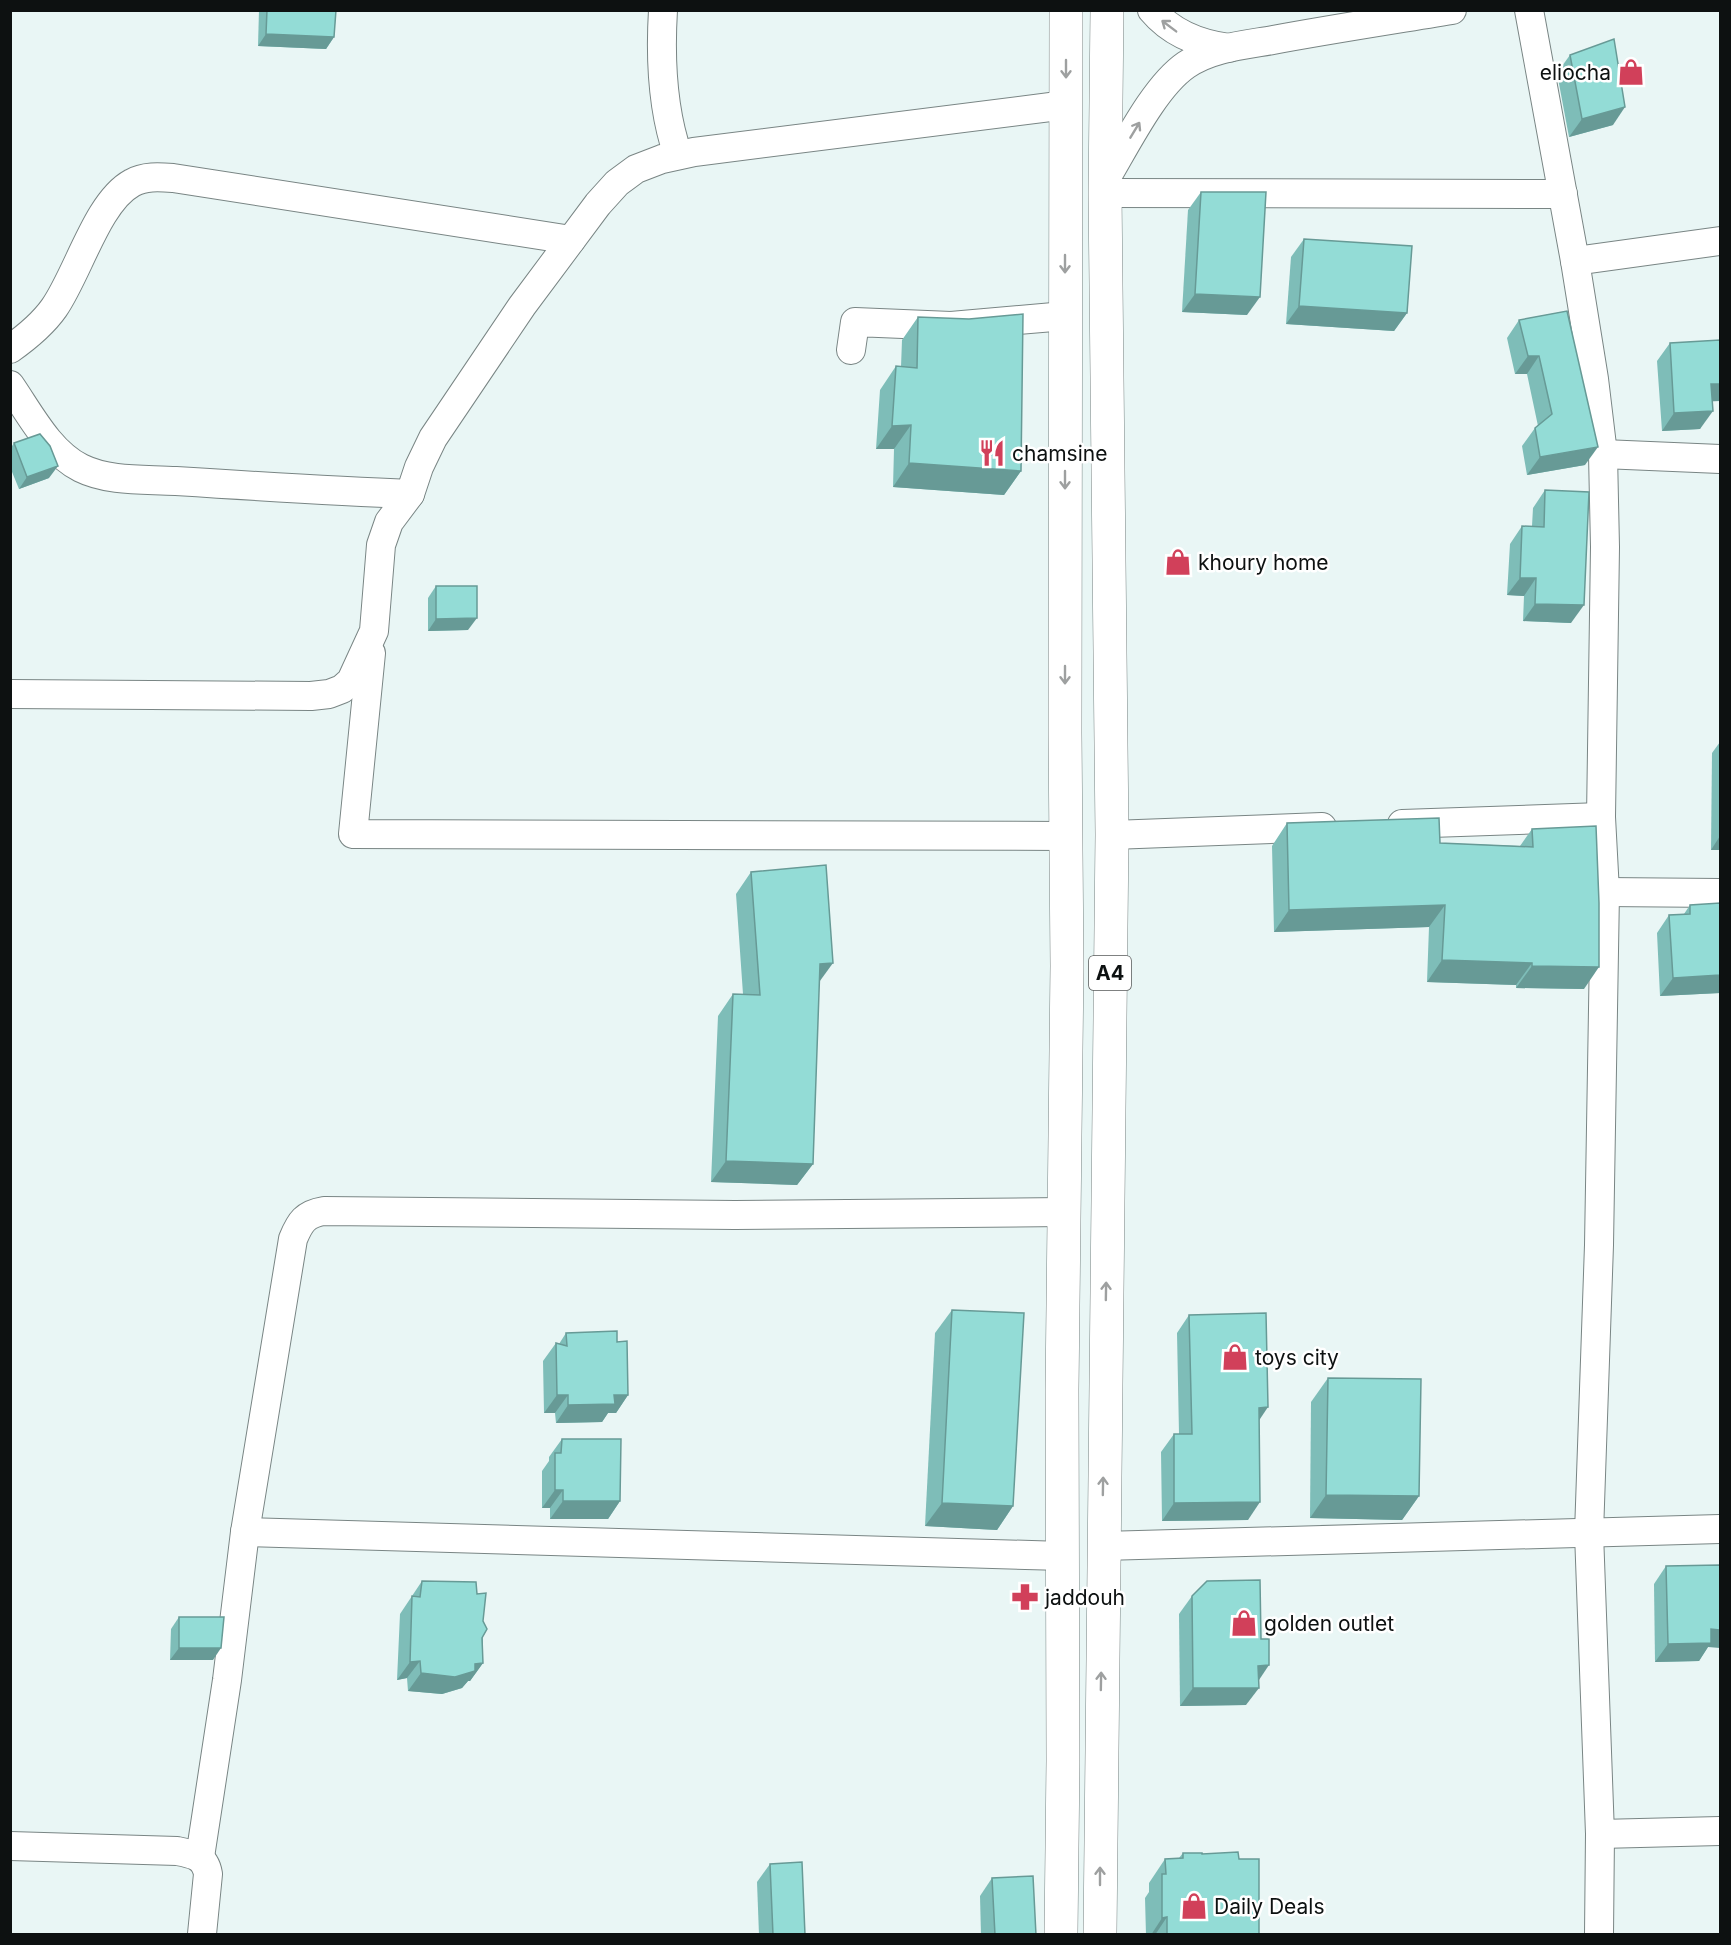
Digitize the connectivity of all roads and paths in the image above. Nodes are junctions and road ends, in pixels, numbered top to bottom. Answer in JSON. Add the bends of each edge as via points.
{"nodes":[{"id":1,"x":663,"y":10,"type":"edge"},
{"id":2,"x":1066,"y":10,"type":"edge"},
{"id":3,"x":1107,"y":10,"type":"edge"},
{"id":4,"x":1152,"y":10,"type":"edge"},
{"id":5,"x":1452,"y":10,"type":"edge"},
{"id":6,"x":1529,"y":10,"type":"edge"},
{"id":7,"x":1229,"y":48,"type":"junction"},
{"id":8,"x":1066,"y":105,"type":"junction"},
{"id":9,"x":678,"y":155,"type":"junction"},
{"id":10,"x":1105,"y":187,"type":"junction"},
{"id":11,"x":1563,"y":194,"type":"junction"},
{"id":12,"x":571,"y":240,"type":"junction"},
{"id":13,"x":1720,"y":241,"type":"edge"},
{"id":14,"x":1575,"y":261,"type":"junction"},
{"id":15,"x":1065,"y":316,"type":"junction"},
{"id":16,"x":10,"y":349,"type":"edge"},
{"id":17,"x":851,"y":350,"type":"dead end"},
{"id":18,"x":10,"y":385,"type":"edge"},
{"id":19,"x":1603,"y":454,"type":"junction"},
{"id":20,"x":1720,"y":459,"type":"edge"},
{"id":21,"x":410,"y":494,"type":"junction"},
{"id":22,"x":374,"y":631,"type":"junction"},
{"id":23,"x":10,"y":694,"type":"edge"},
{"id":24,"x":1601,"y":817,"type":"junction"},
{"id":25,"x":1112,"y":835,"type":"junction"},
{"id":26,"x":1066,"y":836,"type":"junction"},
{"id":27,"x":1605,"y":892,"type":"junction"},
{"id":28,"x":1720,"y":893,"type":"edge"},
{"id":29,"x":1064,"y":1212,"type":"junction"},
{"id":30,"x":1720,"y":1529,"type":"edge"},
{"id":31,"x":245,"y":1532,"type":"junction"},
{"id":32,"x":1589,"y":1533,"type":"junction"},
{"id":33,"x":1103,"y":1546,"type":"junction"},
{"id":34,"x":1062,"y":1556,"type":"junction"},
{"id":35,"x":1720,"y":1831,"type":"edge"},
{"id":36,"x":1600,"y":1834,"type":"junction"},
{"id":37,"x":10,"y":1846,"type":"edge"},
{"id":38,"x":200,"y":1857,"type":"junction"},
{"id":39,"x":202,"y":1935,"type":"edge"},
{"id":40,"x":1061,"y":1935,"type":"edge"},
{"id":41,"x":1100,"y":1935,"type":"edge"},
{"id":42,"x":1599,"y":1935,"type":"edge"}],
"edges":[{"from":1,"to":9,"type":"street","via":[[663,79],[669,130]]},
{"from":2,"to":8,"type":"highway","number":"A4","one_way":true},
{"from":3,"to":10,"type":"highway","number":"A4"},
{"from":7,"to":4,"type":"street","one_way":true,"via":[[1185,37]]},
{"from":5,"to":7,"type":"street"},
{"from":6,"to":11,"type":"street"},
{"from":10,"to":7,"type":"street","one_way":true,"via":[[1148,108],[1172,77],[1185,65]]},
{"from":8,"to":9,"type":"street"},
{"from":8,"to":15,"type":"highway","number":"A4","one_way":true},
{"from":9,"to":12,"type":"street","via":[[636,169],[617,183]]},
{"from":10,"to":11,"type":"street"},
{"from":10,"to":25,"type":"highway","number":"A4"},
{"from":11,"to":14,"type":"street"},
{"from":12,"to":16,"type":"street","via":[[150,177],[132,182],[115,196],[55,307],[37,329]]},
{"from":12,"to":21,"type":"street","via":[[433,438]]},
{"from":13,"to":14,"type":"street"},
{"from":14,"to":19,"type":"street"},
{"from":15,"to":17,"type":"street","via":[[951,326],[855,322]]},
{"from":15,"to":26,"type":"highway","number":"A4","one_way":true},
{"from":18,"to":21,"type":"street","via":[[53,446],[67,459],[95,473]]},
{"from":19,"to":20,"type":"street"},
{"from":19,"to":24,"type":"street"},
{"from":21,"to":22,"type":"street","via":[[389,522],[381,544]]},
{"from":22,"to":23,"type":"street","via":[[351,681],[329,694]]},
{"from":22,"to":26,"type":"street","via":[[353,834]]},
{"from":24,"to":25,"type":"street"},
{"from":24,"to":27,"type":"street"},
{"from":33,"to":25,"type":"highway","number":"A4","one_way":true},
{"from":26,"to":29,"type":"highway","number":"A4"},
{"from":27,"to":28,"type":"street"},
{"from":27,"to":32,"type":"street"},
{"from":29,"to":31,"type":"street","via":[[312,1213],[303,1218],[293,1239]]},
{"from":29,"to":34,"type":"highway","number":"A4"},
{"from":30,"to":32,"type":"street"},
{"from":31,"to":34,"type":"street"},
{"from":31,"to":38,"type":"street"},
{"from":32,"to":33,"type":"street"},
{"from":32,"to":36,"type":"street"},
{"from":41,"to":33,"type":"highway","number":"A4","one_way":true},
{"from":34,"to":40,"type":"highway","number":"A4"},
{"from":35,"to":36,"type":"street"},
{"from":36,"to":42,"type":"street"},
{"from":37,"to":38,"type":"street","via":[[177,1851]]},
{"from":38,"to":39,"type":"street","via":[[208,1874]]}]}
